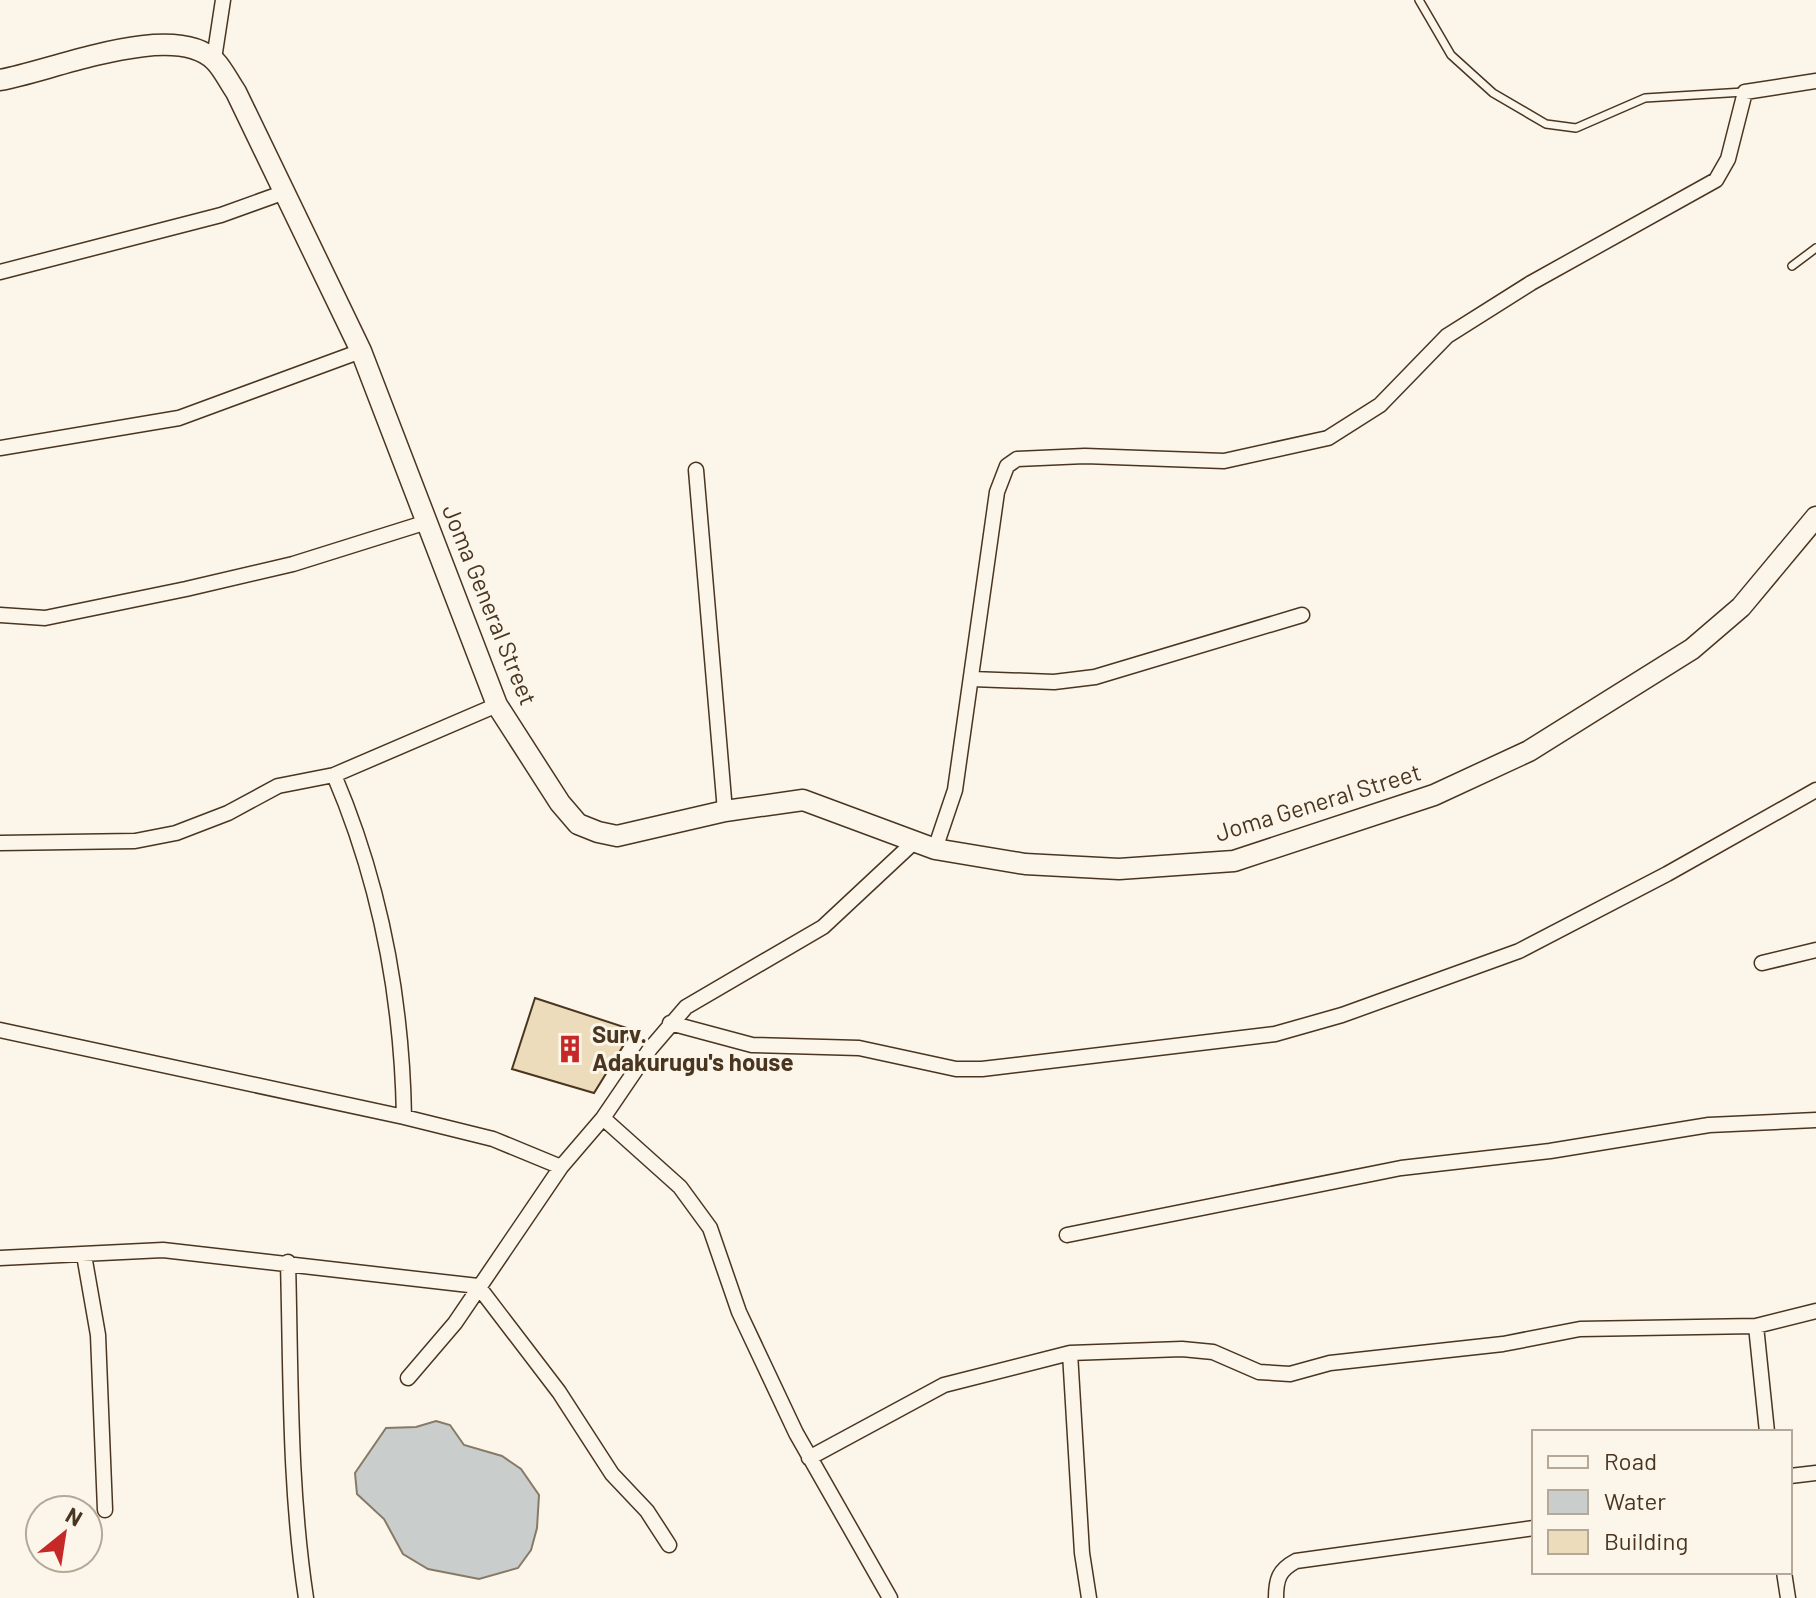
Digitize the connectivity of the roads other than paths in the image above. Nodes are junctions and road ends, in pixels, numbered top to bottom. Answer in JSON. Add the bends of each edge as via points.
{"nodes":[{"id":1,"x":223,"y":0,"type":"edge"},
{"id":2,"x":1419,"y":0,"type":"edge"},
{"id":3,"x":214,"y":59,"type":"junction"},
{"id":4,"x":0,"y":80,"type":"edge"},
{"id":5,"x":1816,"y":81,"type":"edge"},
{"id":6,"x":1745,"y":92,"type":"junction"},
{"id":7,"x":285,"y":192,"type":"junction"},
{"id":8,"x":1816,"y":248,"type":"edge"},
{"id":9,"x":1792,"y":266,"type":"dead end"},
{"id":10,"x":0,"y":272,"type":"edge"},
{"id":11,"x":361,"y":351,"type":"junction"},
{"id":12,"x":0,"y":448,"type":"edge"},
{"id":13,"x":696,"y":470,"type":"dead end"},
{"id":14,"x":1816,"y":517,"type":"edge"},
{"id":15,"x":427,"y":522,"type":"junction"},
{"id":16,"x":0,"y":615,"type":"edge"},
{"id":17,"x":1302,"y":615,"type":"dead end"},
{"id":18,"x":972,"y":679,"type":"junction"},
{"id":19,"x":497,"y":705,"type":"junction"},
{"id":20,"x":334,"y":775,"type":"junction"},
{"id":21,"x":1816,"y":790,"type":"edge"},
{"id":22,"x":725,"y":811,"type":"junction"},
{"id":23,"x":914,"y":842,"type":"junction"},
{"id":24,"x":0,"y":843,"type":"edge"},
{"id":25,"x":935,"y":849,"type":"junction"},
{"id":26,"x":1816,"y":950,"type":"edge"},
{"id":27,"x":1762,"y":963,"type":"dead end"},
{"id":28,"x":670,"y":1023,"type":"junction"},
{"id":29,"x":0,"y":1030,"type":"edge"},
{"id":30,"x":404,"y":1117,"type":"junction"},
{"id":31,"x":603,"y":1118,"type":"junction"},
{"id":32,"x":1816,"y":1120,"type":"edge"},
{"id":33,"x":561,"y":1167,"type":"junction"},
{"id":34,"x":1067,"y":1235,"type":"dead end"},
{"id":35,"x":84,"y":1255,"type":"junction"},
{"id":36,"x":0,"y":1258,"type":"edge"},
{"id":37,"x":288,"y":1262,"type":"junction"},
{"id":38,"x":478,"y":1286,"type":"junction"},
{"id":39,"x":1816,"y":1311,"type":"edge"},
{"id":40,"x":1756,"y":1326,"type":"junction"},
{"id":41,"x":1070,"y":1353,"type":"junction"},
{"id":42,"x":408,"y":1378,"type":"dead end"},
{"id":43,"x":1767,"y":1430,"type":"edge"},
{"id":44,"x":809,"y":1458,"type":"junction"},
{"id":45,"x":1816,"y":1473,"type":"edge"},
{"id":46,"x":1792,"y":1476,"type":"edge"},
{"id":47,"x":105,"y":1510,"type":"dead end"},
{"id":48,"x":1532,"y":1528,"type":"edge"},
{"id":49,"x":669,"y":1545,"type":"dead end"},
{"id":50,"x":1784,"y":1574,"type":"edge"},
{"id":51,"x":306,"y":1598,"type":"edge"},
{"id":52,"x":890,"y":1598,"type":"edge"},
{"id":53,"x":1089,"y":1598,"type":"edge"},
{"id":54,"x":1276,"y":1598,"type":"edge"},
{"id":55,"x":1788,"y":1598,"type":"edge"}],
"edges":[{"from":1,"to":3,"type":"street"},
{"from":2,"to":6,"type":"lane","via":[[1451,55],[1493,93],[1546,124],[1576,128],[1645,98]]},
{"from":3,"to":4,"type":"street","via":[[173,42],[144,44]]},
{"from":3,"to":7,"type":"street","name":"Joma General Street"},
{"from":5,"to":6,"type":"street"},
{"from":6,"to":18,"type":"street","via":[[1728,159],[1716,180],[1447,336],[1380,405],[1328,438],[1224,461],[1085,456],[1017,459],[1007,466],[997,492]]},
{"from":7,"to":10,"type":"street","via":[[221,215]]},
{"from":7,"to":11,"type":"street","name":"Joma General Street"},
{"from":8,"to":9,"type":"lane"},
{"from":11,"to":12,"type":"street","via":[[179,418]]},
{"from":11,"to":15,"type":"street","name":"Joma General Street"},
{"from":13,"to":22,"type":"street"},
{"from":14,"to":25,"type":"street","name":"Joma General Street","via":[[1741,607],[1692,649],[1529,751],[1434,795],[1234,861],[1119,869],[1025,864]]},
{"from":15,"to":16,"type":"street","via":[[293,564],[186,589],[45,618]]},
{"from":15,"to":19,"type":"street","name":"Joma General Street"},
{"from":17,"to":18,"type":"street","via":[[1095,677],[1054,682]]},
{"from":18,"to":25,"type":"street","via":[[955,790]]},
{"from":19,"to":20,"type":"street"},
{"from":19,"to":22,"type":"street","name":"Joma General Street","via":[[578,824],[617,836]]},
{"from":20,"to":24,"type":"street","via":[[278,786],[228,813],[162,836]]},
{"from":20,"to":30,"type":"street","via":[[356,827],[390,957],[403,1038]]},
{"from":21,"to":28,"type":"street","via":[[1519,951],[1275,1034],[969,1069],[859,1048],[752,1045]]},
{"from":22,"to":23,"type":"street","name":"Joma General Street","via":[[803,800]]},
{"from":23,"to":25,"type":"street","name":"Joma General Street"},
{"from":23,"to":28,"type":"street","via":[[823,927],[686,1007]]},
{"from":26,"to":27,"type":"street"},
{"from":28,"to":31,"type":"street"},
{"from":29,"to":30,"type":"street"},
{"from":30,"to":33,"type":"street","via":[[493,1139]]},
{"from":31,"to":33,"type":"street"},
{"from":31,"to":44,"type":"street","via":[[680,1187],[710,1228],[739,1312]]},
{"from":32,"to":34,"type":"street","via":[[1709,1125],[1401,1168]]},
{"from":33,"to":38,"type":"street"},
{"from":35,"to":36,"type":"street"},
{"from":35,"to":37,"type":"street","via":[[163,1250]]},
{"from":35,"to":47,"type":"street","via":[[98,1335]]},
{"from":37,"to":38,"type":"street"},
{"from":37,"to":51,"type":"street","via":[[291,1474]]},
{"from":38,"to":42,"type":"street","via":[[455,1323]]},
{"from":38,"to":49,"type":"street"},
{"from":39,"to":40,"type":"street"},
{"from":40,"to":41,"type":"street","via":[[1580,1329],[1503,1344],[1330,1363],[1290,1374],[1259,1372],[1213,1352],[1182,1349]]},
{"from":40,"to":43,"type":"street"},
{"from":41,"to":44,"type":"street","via":[[944,1385]]},
{"from":41,"to":53,"type":"street"},
{"from":44,"to":52,"type":"street"},
{"from":45,"to":46,"type":"street"},
{"from":48,"to":54,"type":"street","via":[[1296,1561],[1284,1567],[1276,1581]]},
{"from":50,"to":55,"type":"street"}]}
